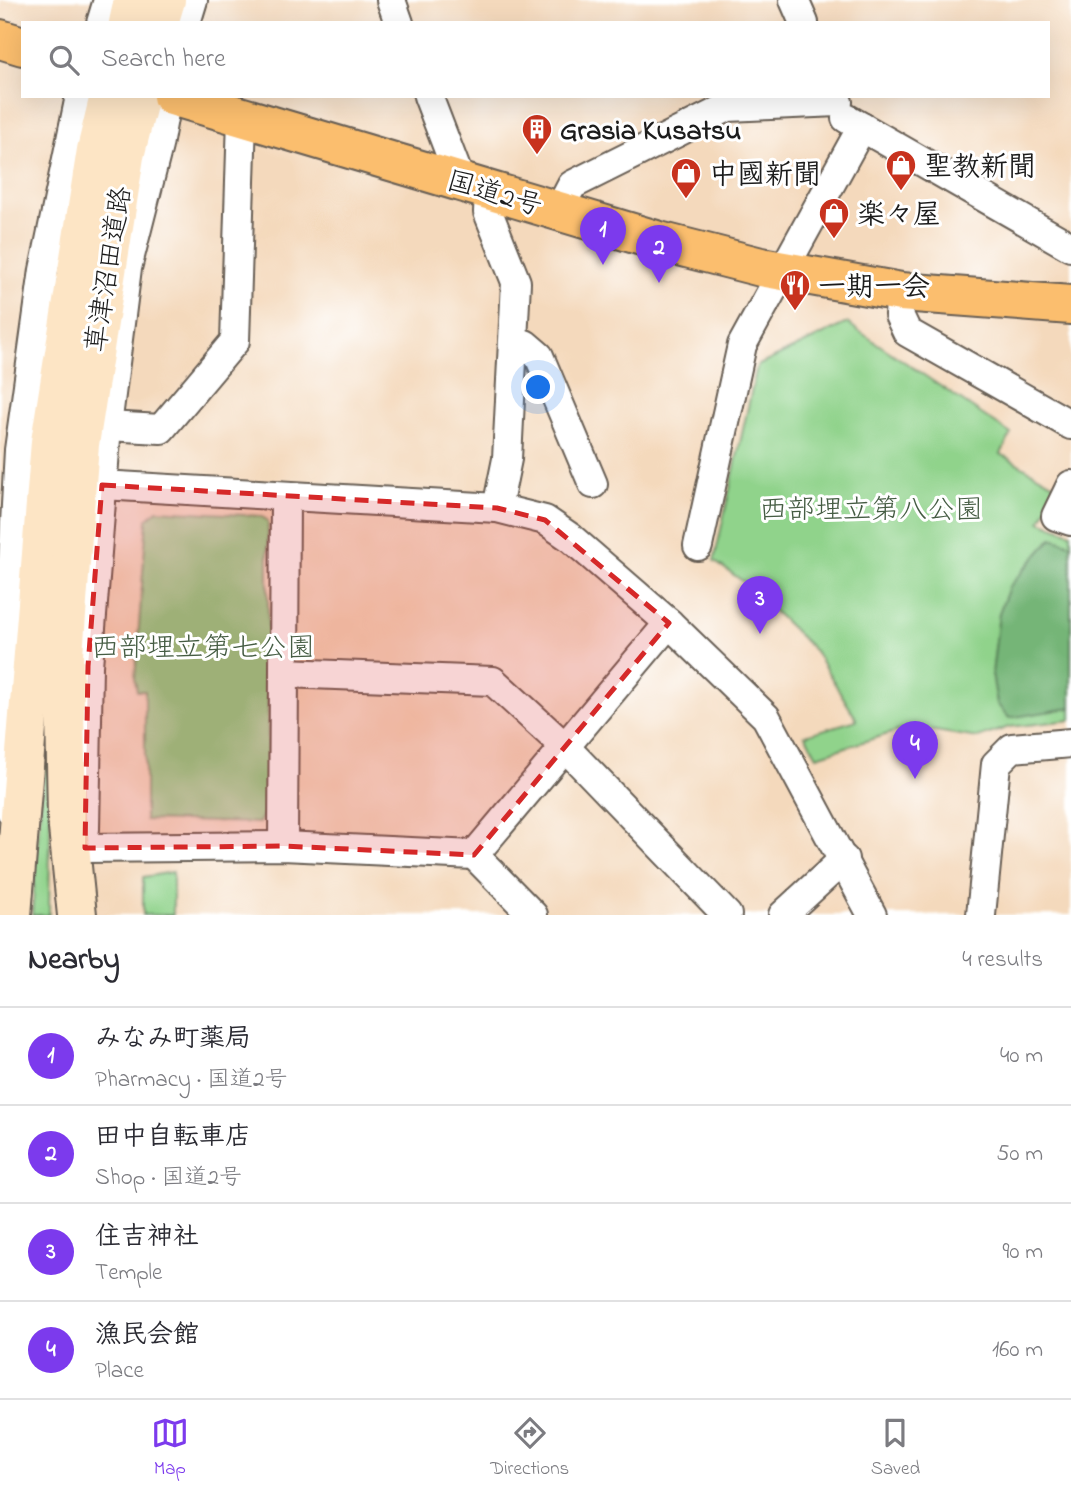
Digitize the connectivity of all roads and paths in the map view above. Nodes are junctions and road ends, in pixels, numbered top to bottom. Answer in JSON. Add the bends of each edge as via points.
{"nodes":[{"id":1,"x":108,"y":0,"type":"edge"},
{"id":2,"x":133,"y":0,"type":"edge"},
{"id":3,"x":166,"y":0,"type":"edge"},
{"id":4,"x":193,"y":0,"type":"edge"},
{"id":5,"x":391,"y":0,"type":"edge"},
{"id":6,"x":794,"y":0,"type":"edge"},
{"id":7,"x":102,"y":21,"type":"edge"},
{"id":8,"x":128,"y":21,"type":"edge"},
{"id":9,"x":160,"y":21,"type":"edge"},
{"id":10,"x":188,"y":21,"type":"edge"},
{"id":11,"x":399,"y":21,"type":"edge"},
{"id":12,"x":803,"y":21,"type":"edge"},
{"id":13,"x":0,"y":39,"type":"edge"},
{"id":14,"x":21,"y":45,"type":"edge"},
{"id":15,"x":80,"y":98,"type":"edge"},
{"id":16,"x":109,"y":98,"type":"edge"},
{"id":17,"x":140,"y":98,"type":"edge"},
{"id":18,"x":170,"y":98,"type":"edge"},
{"id":19,"x":177,"y":98,"type":"edge"},
{"id":20,"x":429,"y":98,"type":"edge"},
{"id":21,"x":837,"y":99,"type":"edge"},
{"id":22,"x":242,"y":118,"type":"junction"},
{"id":23,"x":862,"y":127,"type":"junction"},
{"id":24,"x":475,"y":186,"type":"junction"},
{"id":25,"x":559,"y":210,"type":"junction"},
{"id":26,"x":1071,"y":247,"type":"edge"},
{"id":27,"x":783,"y":271,"type":"junction"},
{"id":28,"x":901,"y":292,"type":"junction"},
{"id":29,"x":1071,"y":305,"type":"edge"},
{"id":30,"x":514,"y":342,"type":"junction"},
{"id":31,"x":1071,"y":425,"type":"edge"},
{"id":32,"x":40,"y":436,"type":"edge"},
{"id":33,"x":593,"y":484,"type":"dead end"},
{"id":34,"x":102,"y":485,"type":"junction"},
{"id":35,"x":1071,"y":485,"type":"edge"},
{"id":36,"x":285,"y":496,"type":"junction"},
{"id":37,"x":497,"y":508,"type":"junction"},
{"id":38,"x":1071,"y":521,"type":"edge"},
{"id":39,"x":698,"y":546,"type":"dead end"},
{"id":40,"x":669,"y":623,"type":"junction"},
{"id":41,"x":284,"y":673,"type":"junction"},
{"id":42,"x":1071,"y":743,"type":"edge"},
{"id":43,"x":565,"y":747,"type":"junction"},
{"id":44,"x":283,"y":846,"type":"junction"},
{"id":45,"x":9,"y":847,"type":"edge"},
{"id":46,"x":85,"y":848,"type":"junction"},
{"id":47,"x":474,"y":855,"type":"junction"},
{"id":48,"x":844,"y":859,"type":"junction"},
{"id":49,"x":12,"y":915,"type":"edge"},
{"id":50,"x":79,"y":915,"type":"edge"},
{"id":51,"x":533,"y":915,"type":"edge"},
{"id":52,"x":727,"y":915,"type":"edge"},
{"id":53,"x":783,"y":915,"type":"edge"},
{"id":54,"x":872,"y":915,"type":"edge"},
{"id":55,"x":981,"y":915,"type":"edge"}],
"edges":[{"from":1,"to":7,"type":"street"},
{"from":2,"to":8,"type":"street"},
{"from":3,"to":9,"type":"street"},
{"from":4,"to":10,"type":"street"},
{"from":5,"to":11,"type":"street"},
{"from":6,"to":12,"type":"street"},
{"from":13,"to":14,"type":"highway"},
{"from":15,"to":32,"type":"street","via":[[44,271]]},
{"from":16,"to":32,"type":"street","name":"草津沼田道路"},
{"from":17,"to":32,"type":"street","name":"草津沼田道路"},
{"from":18,"to":32,"type":"street","via":[[127,268]]},
{"from":19,"to":22,"type":"highway","name":"国道2号"},
{"from":20,"to":24,"type":"street"},
{"from":21,"to":23,"type":"street","via":[[846,118]]},
{"from":21,"to":25,"type":"street","via":[[728,107],[572,185]]},
{"from":22,"to":24,"type":"highway","name":"国道2号"},
{"from":22,"to":32,"type":"street","via":[[235,341],[161,429]]},
{"from":23,"to":26,"type":"street"},
{"from":23,"to":27,"type":"street"},
{"from":24,"to":25,"type":"highway","name":"国道2号"},
{"from":24,"to":30,"type":"street","via":[[516,282]]},
{"from":25,"to":27,"type":"highway","name":"国道2号","via":[[659,241]]},
{"from":27,"to":28,"type":"highway","name":"国道2号"},
{"from":27,"to":39,"type":"street","via":[[742,345]]},
{"from":28,"to":29,"type":"highway","name":"国道2号"},
{"from":28,"to":31,"type":"street","via":[[899,320],[906,332]]},
{"from":30,"to":33,"type":"street","via":[[525,344],[543,365]]},
{"from":30,"to":37,"type":"street","via":[[507,459]]},
{"from":32,"to":34,"type":"street"},
{"from":32,"to":45,"type":"street"},
{"from":32,"to":50,"type":"street","via":[[64,654],[67,818]]},
{"from":34,"to":36,"type":"street"},
{"from":34,"to":46,"type":"street","via":[[88,666]]},
{"from":35,"to":38,"type":"street","via":[[1056,516]]},
{"from":36,"to":37,"type":"street"},
{"from":36,"to":41,"type":"street"},
{"from":37,"to":40,"type":"street","via":[[545,520]]},
{"from":40,"to":43,"type":"street"},
{"from":40,"to":48,"type":"street","via":[[766,717]]},
{"from":41,"to":43,"type":"street","via":[[494,681]]},
{"from":41,"to":44,"type":"street"},
{"from":42,"to":55,"type":"street","via":[[1012,748],[996,764]]},
{"from":43,"to":47,"type":"street"},
{"from":43,"to":52,"type":"street"},
{"from":44,"to":46,"type":"street"},
{"from":44,"to":47,"type":"street"},
{"from":45,"to":49,"type":"street"},
{"from":46,"to":50,"type":"street"},
{"from":47,"to":51,"type":"street"},
{"from":48,"to":53,"type":"street"},
{"from":48,"to":54,"type":"street"}]}
